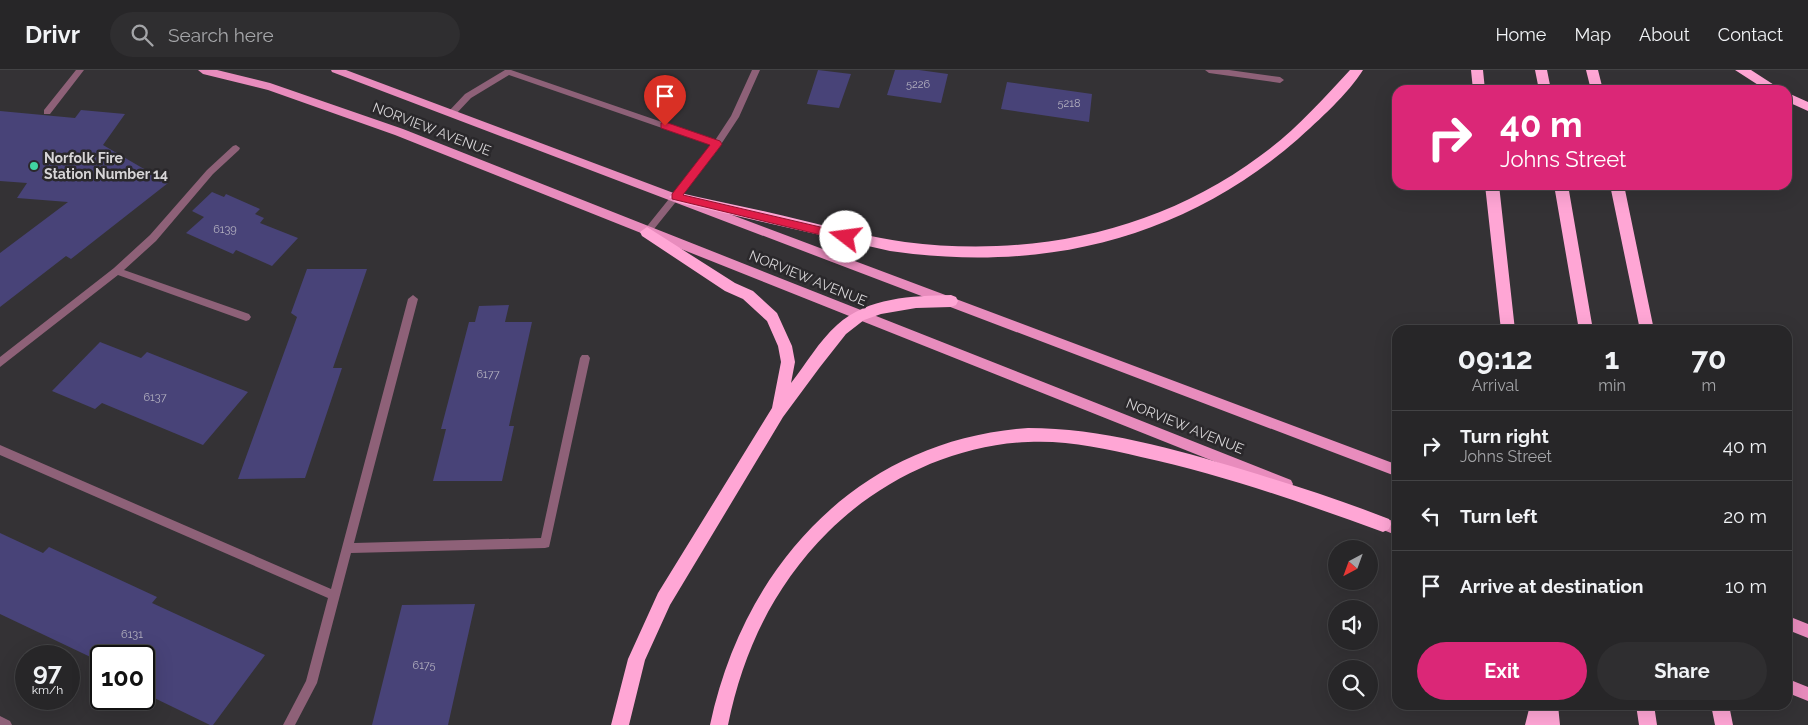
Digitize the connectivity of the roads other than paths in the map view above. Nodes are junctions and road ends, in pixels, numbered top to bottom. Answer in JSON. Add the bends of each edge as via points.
{"nodes":[{"id":1,"x":80,"y":70,"type":"edge"},
{"id":2,"x":202,"y":70,"type":"edge"},
{"id":3,"x":336,"y":70,"type":"edge"},
{"id":4,"x":756,"y":70,"type":"edge"},
{"id":5,"x":1209,"y":70,"type":"edge"},
{"id":6,"x":1357,"y":70,"type":"edge"},
{"id":7,"x":1477,"y":70,"type":"edge"},
{"id":8,"x":1541,"y":70,"type":"edge"},
{"id":9,"x":1592,"y":70,"type":"edge"},
{"id":10,"x":1742,"y":70,"type":"edge"},
{"id":11,"x":1280,"y":80,"type":"dead end"},
{"id":12,"x":1479,"y":85,"type":"edge"},
{"id":13,"x":1544,"y":85,"type":"edge"},
{"id":14,"x":1596,"y":85,"type":"edge"},
{"id":15,"x":1768,"y":85,"type":"edge"},
{"id":16,"x":1792,"y":99,"type":"edge"},
{"id":17,"x":1808,"y":107,"type":"edge"},
{"id":18,"x":47,"y":112,"type":"dead end"},
{"id":19,"x":452,"y":113,"type":"junction"},
{"id":20,"x":717,"y":144,"type":"junction"},
{"id":21,"x":236,"y":148,"type":"dead end"},
{"id":22,"x":1493,"y":190,"type":"edge"},
{"id":23,"x":1562,"y":190,"type":"edge"},
{"id":24,"x":1618,"y":190,"type":"edge"},
{"id":25,"x":676,"y":197,"type":"junction"},
{"id":26,"x":647,"y":232,"type":"junction"},
{"id":27,"x":117,"y":271,"type":"junction"},
{"id":28,"x":413,"y":299,"type":"dead end"},
{"id":29,"x":951,"y":301,"type":"junction"},
{"id":30,"x":859,"y":316,"type":"junction"},
{"id":31,"x":246,"y":317,"type":"dead end"},
{"id":32,"x":1507,"y":325,"type":"edge"},
{"id":33,"x":1585,"y":325,"type":"edge"},
{"id":34,"x":1646,"y":325,"type":"edge"},
{"id":35,"x":585,"y":358,"type":"dead end"},
{"id":36,"x":0,"y":363,"type":"edge"},
{"id":37,"x":778,"y":412,"type":"junction"},
{"id":38,"x":0,"y":450,"type":"edge"},
{"id":39,"x":1392,"y":469,"type":"edge"},
{"id":40,"x":1390,"y":527,"type":"edge"},
{"id":41,"x":348,"y":548,"type":"junction"},
{"id":42,"x":335,"y":596,"type":"junction"},
{"id":43,"x":1792,"y":625,"type":"edge"},
{"id":44,"x":1808,"y":631,"type":"edge"},
{"id":45,"x":1792,"y":688,"type":"edge"},
{"id":46,"x":1808,"y":694,"type":"edge"},
{"id":47,"x":1538,"y":710,"type":"edge"},
{"id":48,"x":1550,"y":710,"type":"edge"},
{"id":49,"x":1646,"y":710,"type":"edge"},
{"id":50,"x":1721,"y":710,"type":"edge"},
{"id":51,"x":0,"y":722,"type":"edge"},
{"id":52,"x":6,"y":725,"type":"edge"},
{"id":53,"x":289,"y":725,"type":"edge"},
{"id":54,"x":620,"y":725,"type":"edge"},
{"id":55,"x":719,"y":725,"type":"edge"},
{"id":56,"x":1534,"y":725,"type":"edge"},
{"id":57,"x":1551,"y":725,"type":"edge"},
{"id":58,"x":1648,"y":725,"type":"edge"},
{"id":59,"x":1724,"y":725,"type":"edge"}],
"edges":[{"from":1,"to":18,"type":"street"},
{"from":2,"to":26,"type":"main road","name":"NORVIEW AVENUE","via":[[270,87],[398,132]]},
{"from":3,"to":19,"type":"main road","name":"NORVIEW AVENUE"},
{"from":4,"to":20,"type":"street","via":[[735,117]]},
{"from":5,"to":11,"type":"street"},
{"from":6,"to":25,"type":"highway","via":[[1289,142],[1243,177],[1193,206],[1106,238],[1004,252],[919,249],[846,237]]},
{"from":7,"to":12,"type":"highway"},
{"from":8,"to":13,"type":"highway"},
{"from":9,"to":14,"type":"highway"},
{"from":10,"to":15,"type":"highway"},
{"from":16,"to":17,"type":"highway"},
{"from":19,"to":20,"type":"street","via":[[468,96],[508,72]]},
{"from":19,"to":25,"type":"main road","name":"NORVIEW AVENUE"},
{"from":20,"to":25,"type":"street"},
{"from":21,"to":27,"type":"street","via":[[210,172],[153,238]]},
{"from":22,"to":32,"type":"highway"},
{"from":23,"to":33,"type":"highway"},
{"from":24,"to":34,"type":"highway"},
{"from":25,"to":26,"type":"street"},
{"from":25,"to":29,"type":"main road","name":"NORVIEW AVENUE"},
{"from":26,"to":30,"type":"main road","name":"NORVIEW AVENUE"},
{"from":26,"to":37,"type":"highway","via":[[730,287],[748,295],[772,317],[785,346],[788,362]]},
{"from":27,"to":31,"type":"street"},
{"from":27,"to":36,"type":"street"},
{"from":28,"to":41,"type":"street"},
{"from":29,"to":30,"type":"highway","via":[[916,302],[880,308]]},
{"from":29,"to":39,"type":"main road","name":"NORVIEW AVENUE"},
{"from":30,"to":37,"type":"highway","via":[[841,330]]},
{"from":30,"to":40,"type":"main road","name":"NORVIEW AVENUE","via":[[1020,377]]},
{"from":35,"to":41,"type":"street","via":[[545,542]]},
{"from":37,"to":54,"type":"highway","via":[[664,599],[637,659]]},
{"from":38,"to":42,"type":"street"},
{"from":40,"to":55,"type":"highway","via":[[1244,475],[1184,458],[1104,442],[1025,436],[970,443],[934,454],[865,490],[826,522],[791,560],[761,604],[738,653]]},
{"from":41,"to":42,"type":"street"},
{"from":42,"to":53,"type":"street","via":[[311,684]]},
{"from":43,"to":44,"type":"main road"},
{"from":45,"to":46,"type":"main road"},
{"from":47,"to":56,"type":"highway"},
{"from":48,"to":57,"type":"highway"},
{"from":49,"to":58,"type":"highway"},
{"from":50,"to":59,"type":"highway"},
{"from":51,"to":52,"type":"street"}]}
